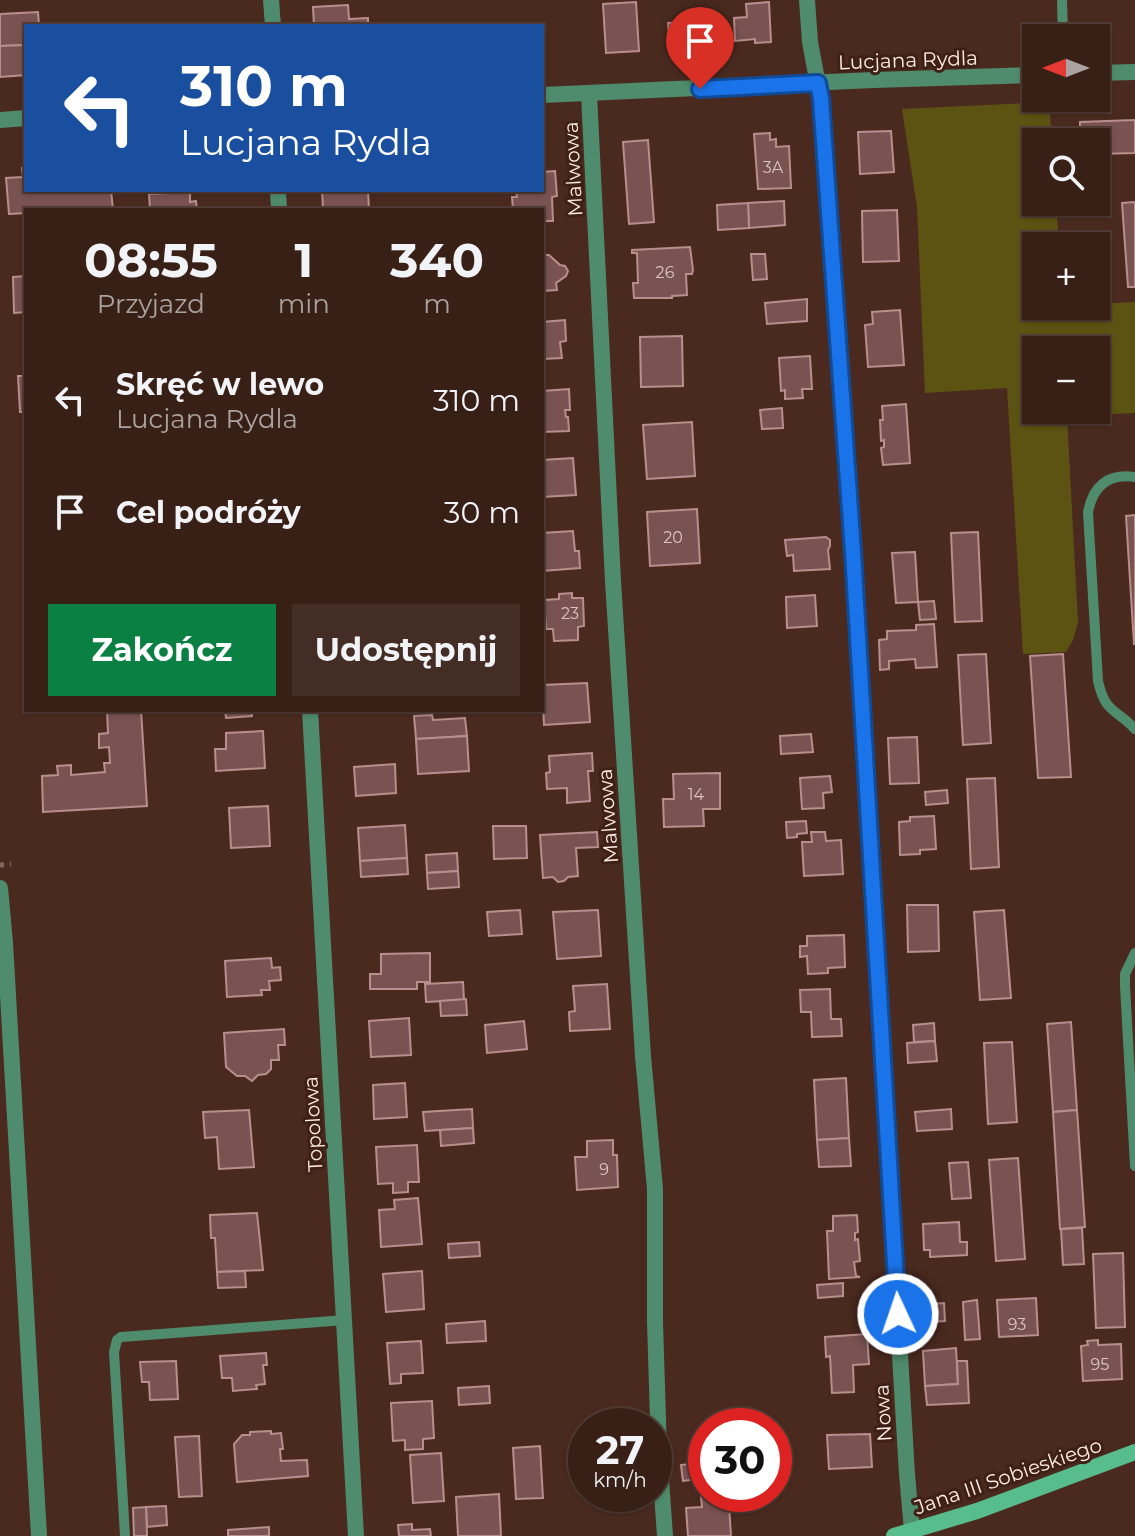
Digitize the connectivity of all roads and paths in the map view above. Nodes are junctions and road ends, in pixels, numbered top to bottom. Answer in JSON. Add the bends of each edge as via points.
{"nodes":[{"id":1,"x":271,"y":0,"type":"edge"},
{"id":2,"x":807,"y":0,"type":"edge"},
{"id":3,"x":1062,"y":0,"type":"edge"},
{"id":4,"x":273,"y":24,"type":"edge"},
{"id":5,"x":1063,"y":24,"type":"edge"},
{"id":6,"x":1135,"y":72,"type":"edge"},
{"id":7,"x":1110,"y":73,"type":"edge"},
{"id":8,"x":1022,"y":76,"type":"edge"},
{"id":9,"x":818,"y":83,"type":"junction"},
{"id":10,"x":589,"y":94,"type":"junction"},
{"id":11,"x":544,"y":95,"type":"edge"},
{"id":12,"x":24,"y":118,"type":"edge"},
{"id":13,"x":0,"y":120,"type":"edge"},
{"id":14,"x":1135,"y":477,"type":"edge"},
{"id":15,"x":310,"y":712,"type":"edge"},
{"id":16,"x":1135,"y":729,"type":"edge"},
{"id":17,"x":11,"y":864,"type":"dead end"},
{"id":18,"x":0,"y":865,"type":"edge"},
{"id":19,"x":0,"y":888,"type":"edge"},
{"id":20,"x":1135,"y":953,"type":"edge"},
{"id":21,"x":1135,"y":1166,"type":"edge"},
{"id":22,"x":345,"y":1320,"type":"junction"},
{"id":23,"x":1135,"y":1452,"type":"edge"},
{"id":24,"x":912,"y":1531,"type":"junction"},
{"id":25,"x":39,"y":1536,"type":"edge"},
{"id":26,"x":125,"y":1536,"type":"edge"},
{"id":27,"x":356,"y":1536,"type":"edge"},
{"id":28,"x":665,"y":1536,"type":"edge"},
{"id":29,"x":894,"y":1536,"type":"edge"}],
"edges":[{"from":1,"to":4,"type":"street"},
{"from":2,"to":9,"type":"street","name":"Nowa"},
{"from":3,"to":5,"type":"lane"},
{"from":6,"to":7,"type":"street"},
{"from":8,"to":9,"type":"street","name":"Lucjana Rydla"},
{"from":9,"to":10,"type":"street","name":"Lucjana Rydla"},
{"from":9,"to":24,"type":"street","name":"Nowa","via":[[845,417]]},
{"from":10,"to":11,"type":"street","name":"Lucjana Rydla"},
{"from":10,"to":28,"type":"street","name":"Malwowa","via":[[613,581],[655,1189]]},
{"from":12,"to":13,"type":"street"},
{"from":14,"to":16,"type":"lane","via":[[1109,478],[1100,484],[1088,520],[1098,681],[1105,703]]},
{"from":15,"to":22,"type":"street","name":"Topolowa"},
{"from":17,"to":18,"type":"path"},
{"from":19,"to":25,"type":"street"},
{"from":20,"to":21,"type":"lane","via":[[1125,986]]},
{"from":22,"to":26,"type":"lane","via":[[117,1340]]},
{"from":22,"to":27,"type":"street","name":"Topolowa"},
{"from":23,"to":24,"type":"street","name":"Jana III Sobieskiego"},
{"from":24,"to":29,"type":"street","name":"Jana III Sobieskiego"}]}
